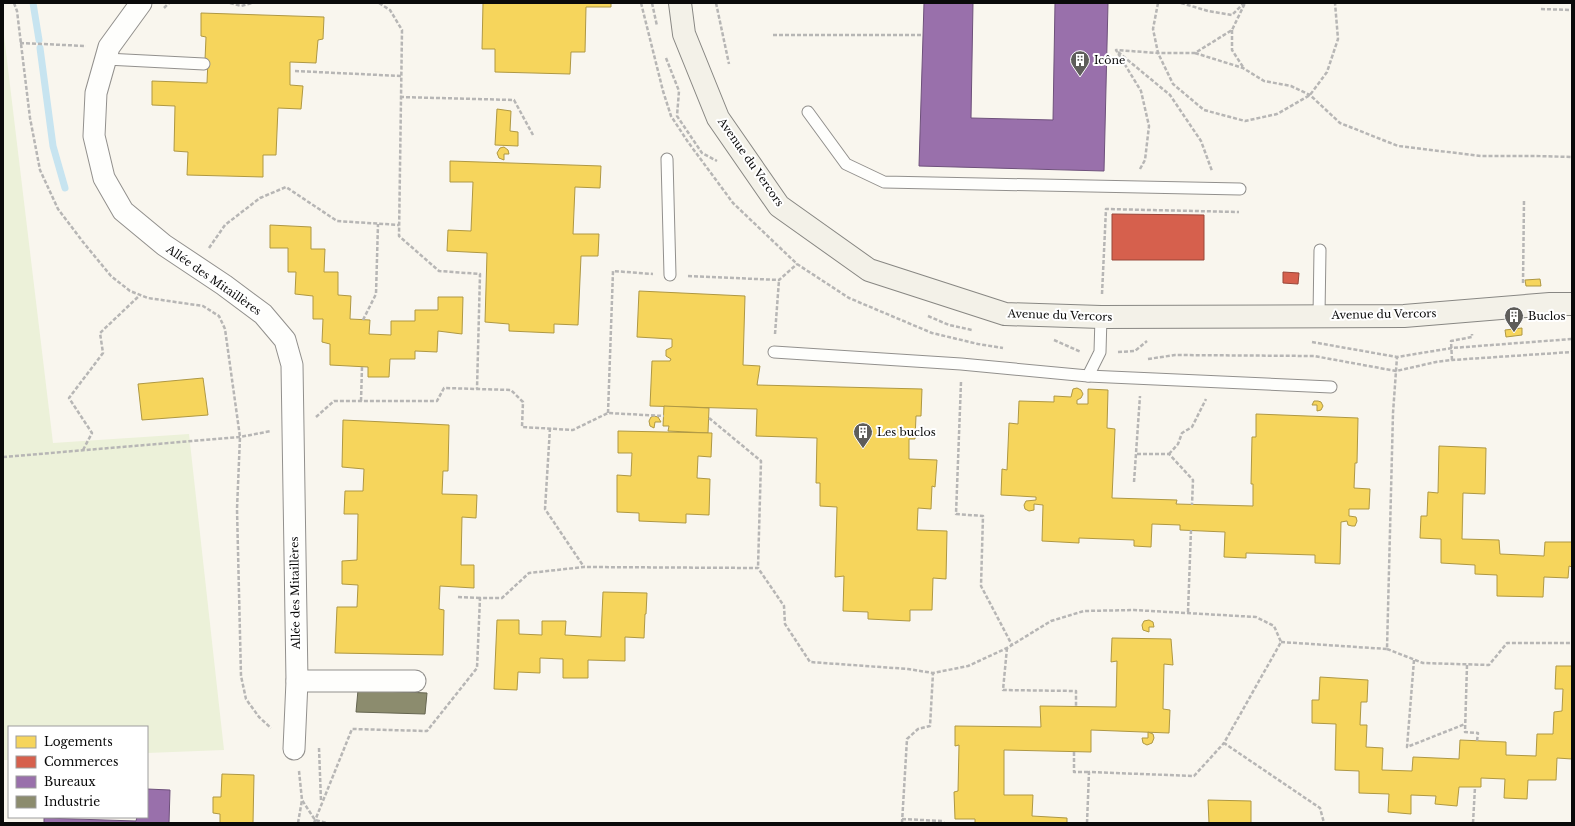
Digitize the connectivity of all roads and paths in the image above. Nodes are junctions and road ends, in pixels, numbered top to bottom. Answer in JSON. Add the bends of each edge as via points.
{"nodes":[{"id":1,"x":14,"y":3,"type":"edge"},
{"id":2,"x":140,"y":3,"type":"edge"},
{"id":3,"x":230,"y":3,"type":"edge"},
{"id":4,"x":252,"y":3,"type":"edge"},
{"id":5,"x":380,"y":3,"type":"edge"},
{"id":6,"x":641,"y":3,"type":"edge"},
{"id":7,"x":652,"y":3,"type":"edge"},
{"id":8,"x":680,"y":3,"type":"edge"},
{"id":9,"x":716,"y":3,"type":"edge"},
{"id":10,"x":1158,"y":3,"type":"edge"},
{"id":11,"x":1181,"y":3,"type":"edge"},
{"id":12,"x":1245,"y":3,"type":"edge"},
{"id":13,"x":1335,"y":3,"type":"edge"},
{"id":14,"x":1542,"y":9,"type":"dead end"},
{"id":15,"x":1572,"y":10,"type":"edge"},
{"id":16,"x":658,"y":30,"type":"dead end"},
{"id":17,"x":1232,"y":30,"type":"junction"},
{"id":18,"x":773,"y":35,"type":"dead end"},
{"id":19,"x":923,"y":35,"type":"dead end"},
{"id":20,"x":20,"y":43,"type":"junction"},
{"id":21,"x":1116,"y":50,"type":"junction"},
{"id":22,"x":108,"y":53,"type":"junction"},
{"id":23,"x":1158,"y":53,"type":"junction"},
{"id":24,"x":1195,"y":53,"type":"junction"},
{"id":25,"x":665,"y":57,"type":"dead end"},
{"id":26,"x":204,"y":64,"type":"dead end"},
{"id":27,"x":729,"y":64,"type":"dead end"},
{"id":28,"x":1243,"y":68,"type":"junction"},
{"id":29,"x":295,"y":71,"type":"dead end"},
{"id":30,"x":401,"y":76,"type":"junction"},
{"id":31,"x":1310,"y":95,"type":"junction"},
{"id":32,"x":400,"y":97,"type":"junction"},
{"id":33,"x":808,"y":112,"type":"dead end"},
{"id":34,"x":533,"y":135,"type":"dead end"},
{"id":35,"x":1572,"y":157,"type":"edge"},
{"id":36,"x":667,"y":159,"type":"dead end"},
{"id":37,"x":721,"y":166,"type":"dead end"},
{"id":38,"x":1130,"y":188,"type":"junction"},
{"id":39,"x":1240,"y":189,"type":"joint"},
{"id":40,"x":1524,"y":200,"type":"dead end"},
{"id":41,"x":1113,"y":209,"type":"junction"},
{"id":42,"x":1239,"y":212,"type":"dead end"},
{"id":43,"x":378,"y":224,"type":"junction"},
{"id":44,"x":399,"y":225,"type":"junction"},
{"id":45,"x":1320,"y":250,"type":"dead end"},
{"id":46,"x":797,"y":264,"type":"junction"},
{"id":47,"x":196,"y":267,"type":"junction"},
{"id":48,"x":670,"y":274,"type":"junction"},
{"id":49,"x":779,"y":280,"type":"junction"},
{"id":50,"x":1523,"y":285,"type":"dead end"},
{"id":51,"x":140,"y":294,"type":"junction"},
{"id":52,"x":1572,"y":304,"type":"edge"},
{"id":53,"x":1102,"y":307,"type":"junction"},
{"id":54,"x":1319,"y":315,"type":"junction"},
{"id":55,"x":927,"y":316,"type":"dead end"},
{"id":56,"x":363,"y":320,"type":"dead end"},
{"id":57,"x":1472,"y":329,"type":"dead end"},
{"id":58,"x":976,"y":331,"type":"dead end"},
{"id":59,"x":1153,"y":336,"type":"dead end"},
{"id":60,"x":1572,"y":339,"type":"edge"},
{"id":61,"x":1047,"y":340,"type":"dead end"},
{"id":62,"x":1309,"y":341,"type":"dead end"},
{"id":63,"x":1007,"y":348,"type":"dead end"},
{"id":64,"x":1452,"y":348,"type":"junction"},
{"id":65,"x":774,"y":352,"type":"joint"},
{"id":66,"x":1100,"y":352,"type":"junction"},
{"id":67,"x":1572,"y":352,"type":"edge"},
{"id":68,"x":1397,"y":357,"type":"junction"},
{"id":69,"x":1144,"y":359,"type":"dead end"},
{"id":70,"x":1452,"y":360,"type":"junction"},
{"id":71,"x":961,"y":364,"type":"junction"},
{"id":72,"x":362,"y":367,"type":"dead end"},
{"id":73,"x":1396,"y":371,"type":"junction"},
{"id":74,"x":1088,"y":376,"type":"junction"},
{"id":75,"x":1140,"y":378,"type":"junction"},
{"id":76,"x":1331,"y":387,"type":"dead end"},
{"id":77,"x":477,"y":389,"type":"junction"},
{"id":78,"x":1207,"y":396,"type":"dead end"},
{"id":79,"x":361,"y":401,"type":"junction"},
{"id":80,"x":608,"y":413,"type":"junction"},
{"id":81,"x":664,"y":416,"type":"dead end"},
{"id":82,"x":709,"y":418,"type":"dead end"},
{"id":83,"x":292,"y":426,"type":"junction"},
{"id":84,"x":550,"y":428,"type":"junction"},
{"id":85,"x":240,"y":437,"type":"junction"},
{"id":86,"x":83,"y":450,"type":"junction"},
{"id":87,"x":1137,"y":454,"type":"junction"},
{"id":88,"x":1169,"y":454,"type":"junction"},
{"id":89,"x":3,"y":457,"type":"edge"},
{"id":90,"x":1134,"y":482,"type":"dead end"},
{"id":91,"x":1192,"y":505,"type":"dead end"},
{"id":92,"x":1191,"y":530,"type":"dead end"},
{"id":93,"x":584,"y":567,"type":"junction"},
{"id":94,"x":758,"y":568,"type":"junction"},
{"id":95,"x":458,"y":597,"type":"dead end"},
{"id":96,"x":480,"y":598,"type":"junction"},
{"id":97,"x":1188,"y":612,"type":"junction"},
{"id":98,"x":1281,"y":642,"type":"junction"},
{"id":99,"x":1572,"y":643,"type":"edge"},
{"id":100,"x":1012,"y":645,"type":"junction"},
{"id":101,"x":1007,"y":648,"type":"junction"},
{"id":102,"x":1387,"y":649,"type":"junction"},
{"id":103,"x":1414,"y":660,"type":"junction"},
{"id":104,"x":1467,"y":665,"type":"junction"},
{"id":105,"x":933,"y":673,"type":"junction"},
{"id":106,"x":297,"y":681,"type":"junction"},
{"id":107,"x":415,"y":681,"type":"dead end"},
{"id":108,"x":1076,"y":706,"type":"dead end"},
{"id":109,"x":1465,"y":724,"type":"junction"},
{"id":110,"x":1477,"y":741,"type":"dead end"},
{"id":111,"x":1224,"y":743,"type":"junction"},
{"id":112,"x":294,"y":749,"type":"junction"},
{"id":113,"x":1074,"y":752,"type":"dead end"},
{"id":114,"x":1090,"y":772,"type":"junction"},
{"id":115,"x":1475,"y":787,"type":"dead end"},
{"id":116,"x":302,"y":800,"type":"junction"},
{"id":117,"x":902,"y":819,"type":"junction"},
{"id":118,"x":315,"y":822,"type":"edge"},
{"id":119,"x":298,"y":823,"type":"edge"},
{"id":120,"x":327,"y":823,"type":"edge"},
{"id":121,"x":902,"y":823,"type":"edge"},
{"id":122,"x":944,"y":823,"type":"edge"},
{"id":123,"x":1087,"y":823,"type":"edge"},
{"id":124,"x":1324,"y":823,"type":"edge"},
{"id":125,"x":1473,"y":823,"type":"edge"}],
"edges":[{"from":1,"to":20,"type":"path"},
{"from":2,"to":22,"type":"street","name":"Allée des Mitaillères"},
{"from":3,"to":4,"type":"path","via":[[241,6]]},
{"from":5,"to":30,"type":"path","via":[[390,10],[402,30]]},
{"from":6,"to":46,"type":"path","via":[[671,116],[733,204]]},
{"from":7,"to":16,"type":"path"},
{"from":8,"to":53,"type":"street","name":"Avenue du Vercors","via":[[684,34],[718,118],[779,206],[869,270],[1005,314]]},
{"from":9,"to":27,"type":"path"},
{"from":10,"to":23,"type":"path","via":[[1153,29]]},
{"from":11,"to":12,"type":"path","via":[[1232,15]]},
{"from":12,"to":17,"type":"path"},
{"from":13,"to":31,"type":"path","via":[[1338,39],[1327,72]]},
{"from":14,"to":15,"type":"path"},
{"from":17,"to":24,"type":"path"},
{"from":17,"to":28,"type":"path","via":[[1232,50]]},
{"from":18,"to":19,"type":"path"},
{"from":20,"to":22,"type":"path"},
{"from":20,"to":51,"type":"path","via":[[40,170],[58,209],[112,276],[130,291]]},
{"from":21,"to":23,"type":"path"},
{"from":21,"to":38,"type":"path","via":[[1141,91],[1149,126],[1146,160]]},
{"from":21,"to":39,"type":"path","via":[[1170,95],[1201,141],[1214,179]]},
{"from":22,"to":26,"type":"lane"},
{"from":22,"to":47,"type":"street","name":"Allée des Mitaillères","via":[[96,93],[94,136],[104,178],[123,211],[164,245]]},
{"from":23,"to":24,"type":"path"},
{"from":23,"to":31,"type":"path","via":[[1173,84],[1204,110],[1245,121],[1277,114]]},
{"from":24,"to":28,"type":"path"},
{"from":25,"to":37,"type":"path","via":[[679,91],[677,116],[702,153],[717,160]]},
{"from":28,"to":31,"type":"path","via":[[1264,80],[1291,86]]},
{"from":29,"to":30,"type":"path"},
{"from":30,"to":32,"type":"path"},
{"from":31,"to":35,"type":"path","via":[[1340,123],[1398,146],[1481,156]]},
{"from":32,"to":34,"type":"path","via":[[514,100]]},
{"from":32,"to":44,"type":"path"},
{"from":33,"to":38,"type":"lane","via":[[846,164],[884,182]]},
{"from":36,"to":48,"type":"lane"},
{"from":38,"to":39,"type":"lane"},
{"from":38,"to":41,"type":"path"},
{"from":40,"to":50,"type":"path"},
{"from":41,"to":42,"type":"path"},
{"from":41,"to":53,"type":"path","via":[[1106,209]]},
{"from":43,"to":44,"type":"path"},
{"from":43,"to":47,"type":"path","via":[[337,220],[286,188],[260,198],[224,225]]},
{"from":43,"to":56,"type":"path","via":[[376,294]]},
{"from":44,"to":77,"type":"path","via":[[399,236],[439,271],[480,274]]},
{"from":45,"to":54,"type":"lane"},
{"from":46,"to":49,"type":"path"},
{"from":46,"to":63,"type":"path","via":[[849,298],[932,333]]},
{"from":47,"to":83,"type":"street","name":"Allée des Mitaillères","via":[[263,314],[285,340],[292,365]]},
{"from":48,"to":49,"type":"path"},
{"from":48,"to":80,"type":"path","via":[[613,272]]},
{"from":49,"to":65,"type":"path"},
{"from":51,"to":85,"type":"path","via":[[148,298],[203,306],[219,316],[225,329]]},
{"from":51,"to":86,"type":"path","via":[[100,333],[102,354],[69,398],[92,433]]},
{"from":52,"to":54,"type":"street","name":"Avenue du Vercors","via":[[1404,316]]},
{"from":53,"to":54,"type":"street","name":"Avenue du Vercors"},
{"from":53,"to":66,"type":"lane"},
{"from":55,"to":58,"type":"path","via":[[949,325]]},
{"from":57,"to":64,"type":"path","via":[[1472,337],[1451,341]]},
{"from":59,"to":66,"type":"path","via":[[1135,351]]},
{"from":60,"to":64,"type":"path"},
{"from":61,"to":66,"type":"path","via":[[1054,340],[1081,352]]},
{"from":62,"to":68,"type":"path"},
{"from":64,"to":68,"type":"path"},
{"from":64,"to":70,"type":"path"},
{"from":65,"to":71,"type":"lane"},
{"from":66,"to":74,"type":"lane"},
{"from":67,"to":70,"type":"path"},
{"from":68,"to":73,"type":"path"},
{"from":69,"to":73,"type":"path","via":[[1175,356],[1314,356]]},
{"from":70,"to":73,"type":"path"},
{"from":71,"to":74,"type":"lane"},
{"from":71,"to":100,"type":"path","via":[[956,514],[983,516],[981,586]]},
{"from":72,"to":79,"type":"path"},
{"from":73,"to":102,"type":"path"},
{"from":74,"to":75,"type":"lane"},
{"from":75,"to":76,"type":"lane"},
{"from":75,"to":87,"type":"path"},
{"from":77,"to":79,"type":"path","via":[[444,388],[437,400]]},
{"from":77,"to":84,"type":"path","via":[[511,390],[523,402],[522,427]]},
{"from":78,"to":88,"type":"path","via":[[1192,427],[1182,433],[1178,444]]},
{"from":79,"to":83,"type":"path","via":[[334,401],[316,417]]},
{"from":80,"to":81,"type":"path"},
{"from":80,"to":84,"type":"path","via":[[573,430]]},
{"from":82,"to":94,"type":"path","via":[[761,461]]},
{"from":83,"to":85,"type":"path"},
{"from":83,"to":106,"type":"street","name":"Allée des Mitaillères"},
{"from":84,"to":93,"type":"path","via":[[545,509]]},
{"from":85,"to":86,"type":"path"},
{"from":85,"to":112,"type":"path","via":[[237,509],[241,676],[246,699],[259,717]]},
{"from":86,"to":89,"type":"path"},
{"from":87,"to":88,"type":"path"},
{"from":87,"to":90,"type":"path"},
{"from":88,"to":91,"type":"path","via":[[1193,480]]},
{"from":92,"to":97,"type":"path"},
{"from":93,"to":94,"type":"path"},
{"from":93,"to":96,"type":"path","via":[[529,573],[502,598]]},
{"from":94,"to":105,"type":"path","via":[[784,606],[785,624],[810,662]]},
{"from":95,"to":96,"type":"path"},
{"from":96,"to":118,"type":"path","via":[[477,668],[427,731],[352,729]]},
{"from":97,"to":98,"type":"path","via":[[1256,617],[1274,626]]},
{"from":97,"to":100,"type":"path","via":[[1084,611],[1051,621]]},
{"from":98,"to":102,"type":"path"},
{"from":98,"to":111,"type":"path"},
{"from":99,"to":104,"type":"path","via":[[1507,643],[1489,666]]},
{"from":100,"to":101,"type":"path"},
{"from":101,"to":105,"type":"path","via":[[968,666]]},
{"from":101,"to":108,"type":"path","via":[[1003,690],[1076,691]]},
{"from":102,"to":103,"type":"path"},
{"from":103,"to":104,"type":"path","via":[[1423,663]]},
{"from":103,"to":109,"type":"path","via":[[1407,747]]},
{"from":104,"to":109,"type":"path"},
{"from":105,"to":117,"type":"path","via":[[930,726],[918,729],[907,738]]},
{"from":106,"to":107,"type":"street"},
{"from":106,"to":112,"type":"street","name":"Allée des Mitaillères"},
{"from":109,"to":110,"type":"path","via":[[1465,732],[1478,733]]},
{"from":111,"to":114,"type":"path","via":[[1194,776]]},
{"from":111,"to":124,"type":"path","via":[[1320,808]]},
{"from":112,"to":116,"type":"path","via":[[301,780]]},
{"from":113,"to":114,"type":"path","via":[[1074,772]]},
{"from":114,"to":123,"type":"path"},
{"from":115,"to":125,"type":"path"},
{"from":116,"to":118,"type":"path"},
{"from":116,"to":119,"type":"path"},
{"from":117,"to":121,"type":"path"},
{"from":117,"to":122,"type":"path"},
{"from":118,"to":120,"type":"path"}]}
